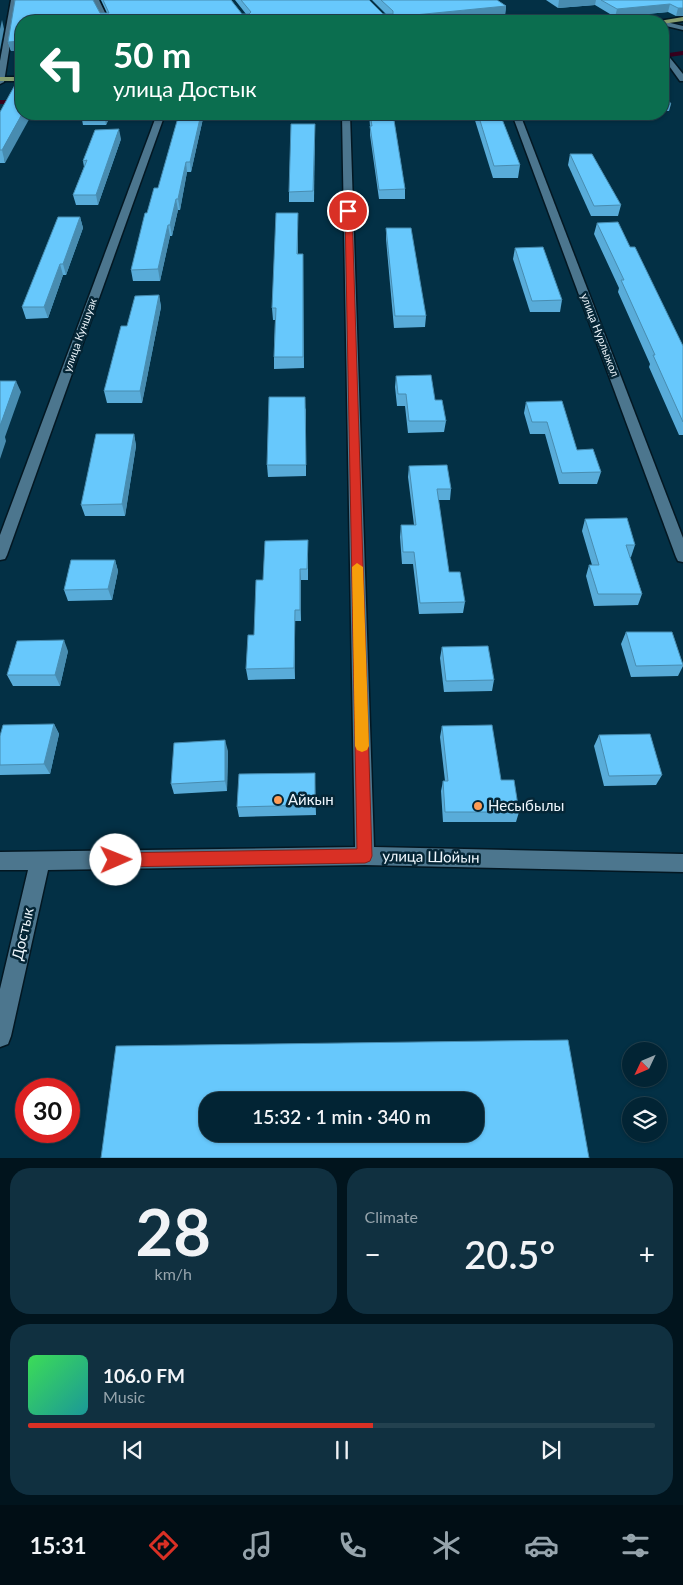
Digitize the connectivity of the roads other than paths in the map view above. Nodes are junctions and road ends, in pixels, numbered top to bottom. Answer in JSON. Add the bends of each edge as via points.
{"nodes":[{"id":1,"x":14,"y":0,"type":"edge"},
{"id":2,"x":96,"y":0,"type":"edge"},
{"id":3,"x":103,"y":15,"type":"edge"},
{"id":4,"x":683,"y":19,"type":"edge"},
{"id":5,"x":669,"y":22,"type":"edge"},
{"id":6,"x":669,"y":25,"type":"edge"},
{"id":7,"x":683,"y":28,"type":"edge"},
{"id":8,"x":669,"y":60,"type":"edge"},
{"id":9,"x":15,"y":79,"type":"edge"},
{"id":10,"x":683,"y":79,"type":"edge"},
{"id":11,"x":1,"y":80,"type":"edge"},
{"id":12,"x":159,"y":120,"type":"edge"},
{"id":13,"x":346,"y":120,"type":"edge"},
{"id":14,"x":518,"y":120,"type":"edge"},
{"id":15,"x":0,"y":556,"type":"edge"},
{"id":16,"x":683,"y":557,"type":"edge"},
{"id":17,"x":365,"y":856,"type":"junction"},
{"id":18,"x":0,"y":861,"type":"edge"},
{"id":19,"x":40,"y":861,"type":"junction"},
{"id":20,"x":683,"y":862,"type":"edge"},
{"id":21,"x":0,"y":1036,"type":"edge"}],
"edges":[{"from":1,"to":11,"type":"street"},
{"from":2,"to":3,"type":"street"},
{"from":4,"to":5,"type":"main road"},
{"from":6,"to":7,"type":"street"},
{"from":8,"to":10,"type":"street"},
{"from":9,"to":11,"type":"main road"},
{"from":12,"to":15,"type":"street","name":"улица Куншуак"},
{"from":13,"to":17,"type":"street"},
{"from":14,"to":16,"type":"street","name":"улица Нурлыжол"},
{"from":17,"to":19,"type":"street","name":"улица Шойын"},
{"from":17,"to":20,"type":"street","name":"улица Шойын"},
{"from":18,"to":19,"type":"street","name":"улица Шойын"},
{"from":19,"to":21,"type":"street","name":"Достык"}]}
